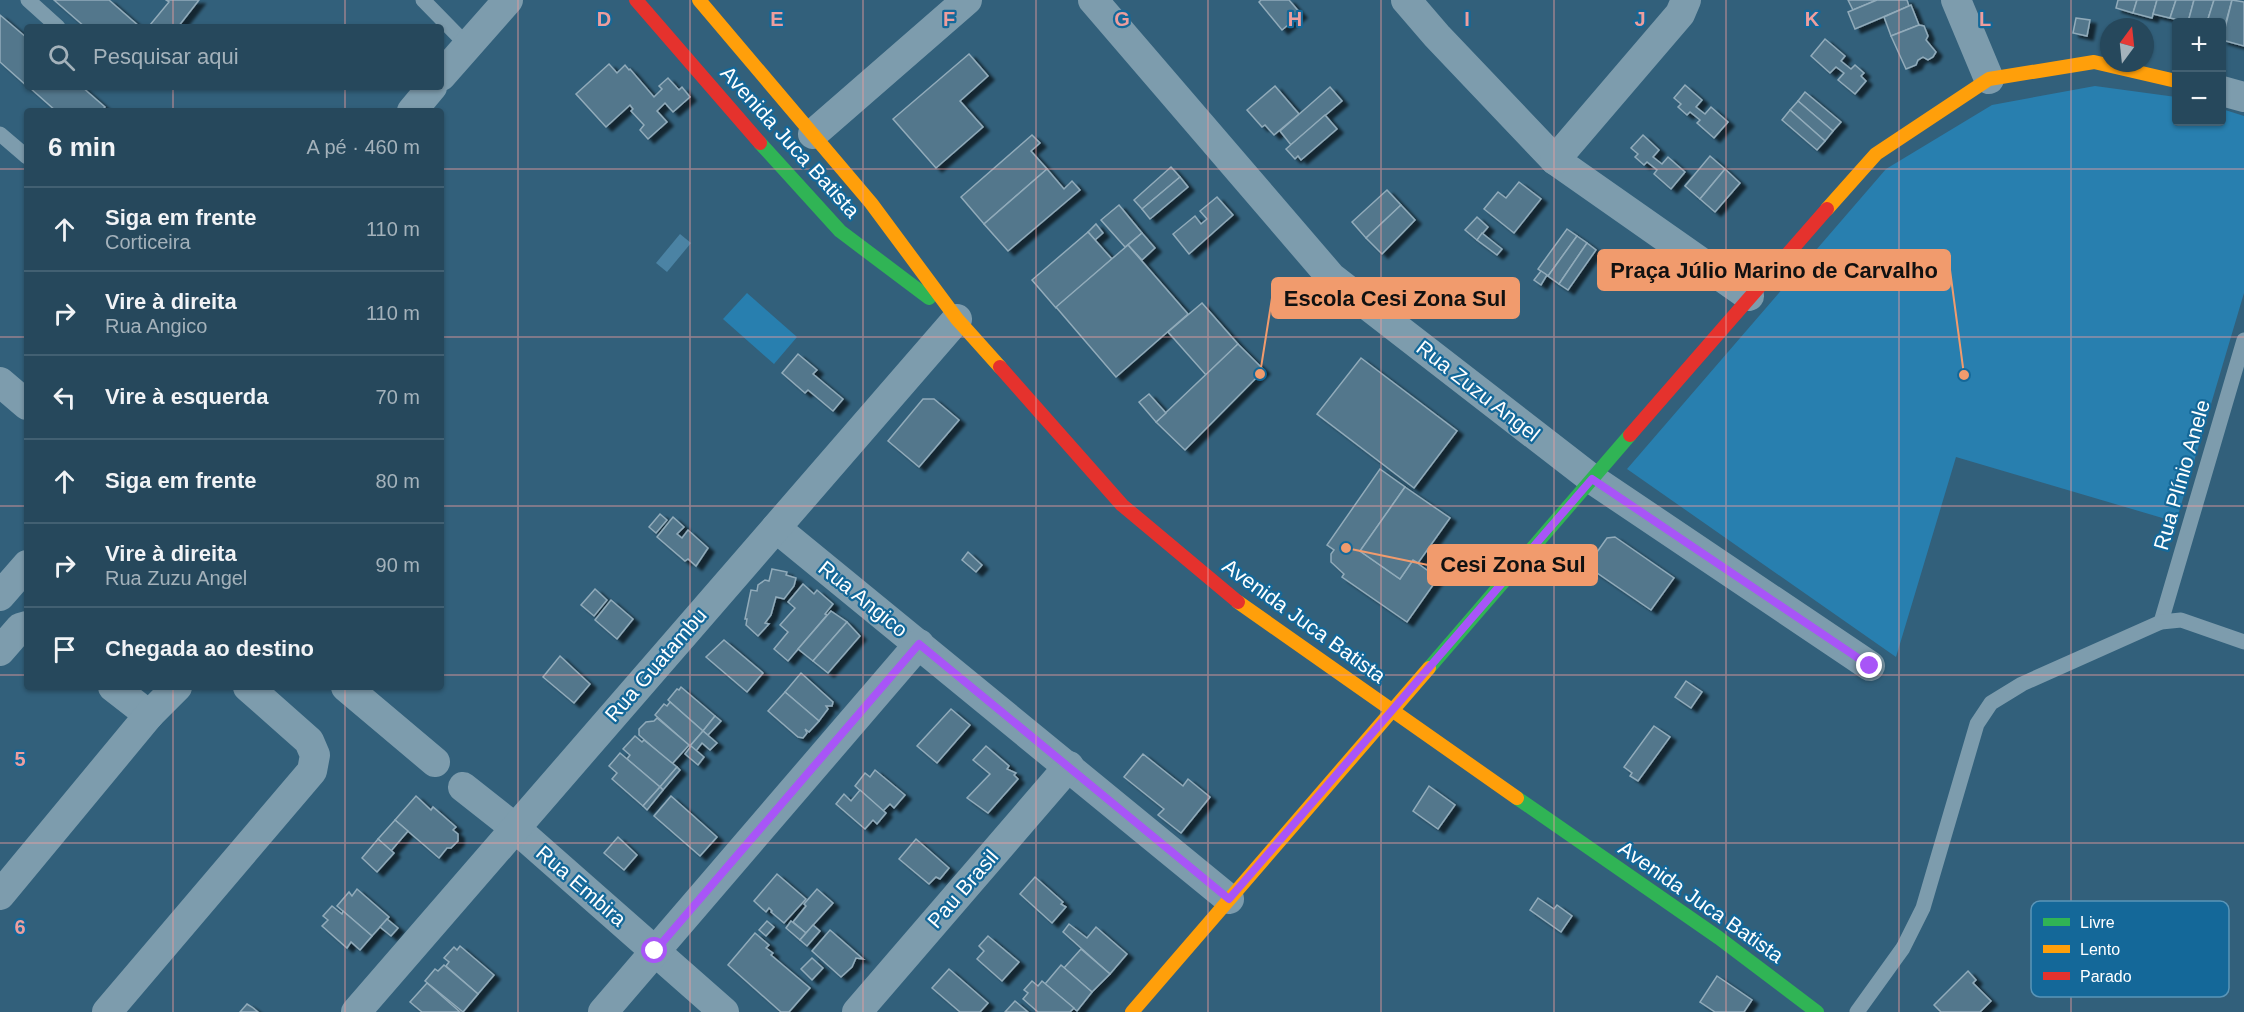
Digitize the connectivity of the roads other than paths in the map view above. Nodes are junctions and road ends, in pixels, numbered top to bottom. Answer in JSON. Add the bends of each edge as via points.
{"nodes":[{"id":1,"x":28,"y":0,"type":"edge"},
{"id":2,"x":423,"y":0,"type":"edge"},
{"id":3,"x":508,"y":0,"type":"edge"},
{"id":4,"x":636,"y":0,"type":"edge"},
{"id":5,"x":699,"y":0,"type":"edge"},
{"id":6,"x":968,"y":0,"type":"edge"},
{"id":7,"x":1093,"y":0,"type":"edge"},
{"id":8,"x":1406,"y":0,"type":"edge"},
{"id":9,"x":1686,"y":0,"type":"edge"},
{"id":10,"x":1956,"y":0,"type":"edge"},
{"id":11,"x":55,"y":24,"type":"edge"},
{"id":12,"x":467,"y":45,"type":"junction"},
{"id":13,"x":444,"y":72,"type":"edge"},
{"id":14,"x":1989,"y":79,"type":"junction"},
{"id":15,"x":2172,"y":80,"type":"edge"},
{"id":16,"x":430,"y":90,"type":"edge"},
{"id":17,"x":2226,"y":93,"type":"edge"},
{"id":18,"x":2244,"y":97,"type":"edge"},
{"id":19,"x":414,"y":108,"type":"edge"},
{"id":20,"x":0,"y":134,"type":"edge"},
{"id":21,"x":813,"y":134,"type":"junction"},
{"id":22,"x":24,"y":154,"type":"edge"},
{"id":23,"x":1555,"y":160,"type":"junction"},
{"id":24,"x":871,"y":202,"type":"junction"},
{"id":25,"x":840,"y":231,"type":"junction"},
{"id":26,"x":1749,"y":296,"type":"junction"},
{"id":27,"x":957,"y":319,"type":"junction"},
{"id":28,"x":2244,"y":340,"type":"edge"},
{"id":29,"x":0,"y":382,"type":"edge"},
{"id":30,"x":24,"y":402,"type":"edge"},
{"id":31,"x":1592,"y":479,"type":"junction"},
{"id":32,"x":776,"y":528,"type":"junction"},
{"id":33,"x":24,"y":569,"type":"edge"},
{"id":34,"x":0,"y":596,"type":"edge"},
{"id":35,"x":2161,"y":622,"type":"junction"},
{"id":36,"x":24,"y":627,"type":"edge"},
{"id":37,"x":2244,"y":642,"type":"edge"},
{"id":38,"x":919,"y":644,"type":"junction"},
{"id":39,"x":0,"y":651,"type":"edge"},
{"id":40,"x":1870,"y":666,"type":"dead end"},
{"id":41,"x":117,"y":690,"type":"edge"},
{"id":42,"x":174,"y":690,"type":"edge"},
{"id":43,"x":251,"y":690,"type":"edge"},
{"id":44,"x":350,"y":690,"type":"edge"},
{"id":45,"x":1392,"y":711,"type":"junction"},
{"id":46,"x":149,"y":715,"type":"junction"},
{"id":47,"x":435,"y":762,"type":"dead end"},
{"id":48,"x":1069,"y":766,"type":"junction"},
{"id":49,"x":463,"y":787,"type":"dead end"},
{"id":50,"x":515,"y":828,"type":"junction"},
{"id":51,"x":0,"y":895,"type":"edge"},
{"id":52,"x":1229,"y":899,"type":"junction"},
{"id":53,"x":655,"y":951,"type":"junction"},
{"id":54,"x":107,"y":1012,"type":"edge"},
{"id":55,"x":356,"y":1012,"type":"edge"},
{"id":56,"x":603,"y":1012,"type":"edge"},
{"id":57,"x":724,"y":1012,"type":"edge"},
{"id":58,"x":857,"y":1012,"type":"edge"},
{"id":59,"x":1132,"y":1012,"type":"edge"},
{"id":60,"x":1817,"y":1012,"type":"edge"},
{"id":61,"x":1857,"y":1012,"type":"edge"}],
"edges":[{"from":1,"to":11,"type":"lane"},
{"from":2,"to":12,"type":"lane"},
{"from":3,"to":12,"type":"street"},
{"from":4,"to":25,"type":"main road","name":"Avenida Juca Batista"},
{"from":5,"to":21,"type":"main road","name":"Avenida Juca Batista"},
{"from":6,"to":21,"type":"street"},
{"from":7,"to":31,"type":"street","name":"Rua Zuzu Angel","via":[[1331,277]]},
{"from":8,"to":23,"type":"street"},
{"from":9,"to":23,"type":"street","via":[[1680,14]]},
{"from":10,"to":14,"type":"street"},
{"from":12,"to":13,"type":"street"},
{"from":14,"to":15,"type":"main road","via":[[2094,62]]},
{"from":14,"to":26,"type":"main road","via":[[1876,154]]},
{"from":16,"to":19,"type":"street"},
{"from":17,"to":18,"type":"street"},
{"from":20,"to":22,"type":"lane"},
{"from":21,"to":24,"type":"main road","name":"Avenida Juca Batista"},
{"from":23,"to":26,"type":"street"},
{"from":24,"to":25,"type":"main road","via":[[875,216],[867,230],[852,236]]},
{"from":24,"to":27,"type":"main road","name":"Avenida Juca Batista"},
{"from":25,"to":27,"type":"main road","name":"Avenida Juca Batista"},
{"from":26,"to":31,"type":"main road"},
{"from":27,"to":32,"type":"street","name":"Rua Guatambu"},
{"from":27,"to":45,"type":"main road","name":"Avenida Juca Batista","via":[[1122,505],[1244,607]]},
{"from":28,"to":35,"type":"lane","name":"Rua Plínio Anele"},
{"from":29,"to":30,"type":"street"},
{"from":31,"to":40,"type":"street","name":"Rua Zuzu Angel"},
{"from":31,"to":45,"type":"main road"},
{"from":32,"to":38,"type":"street","name":"Rua Angico"},
{"from":32,"to":50,"type":"street","name":"Rua Guatambu"},
{"from":33,"to":34,"type":"street"},
{"from":35,"to":37,"type":"lane","via":[[2181,620]]},
{"from":35,"to":61,"type":"lane","via":[[2022,684],[1991,703],[1977,724],[1923,908],[1903,948]]},
{"from":36,"to":39,"type":"street"},
{"from":38,"to":48,"type":"street","name":"Rua Angico"},
{"from":38,"to":53,"type":"street"},
{"from":41,"to":46,"type":"street"},
{"from":42,"to":46,"type":"street"},
{"from":43,"to":54,"type":"street","via":[[309,741],[315,755],[312,771]]},
{"from":44,"to":47,"type":"street"},
{"from":45,"to":52,"type":"main road"},
{"from":45,"to":60,"type":"main road","name":"Avenida Juca Batista","via":[[1719,938]]},
{"from":46,"to":51,"type":"street"},
{"from":48,"to":52,"type":"street","name":"Rua Angico"},
{"from":48,"to":58,"type":"street","name":"Pau Brasil"},
{"from":49,"to":50,"type":"street","name":"Rua Embira"},
{"from":50,"to":53,"type":"street","name":"Rua Embira"},
{"from":50,"to":55,"type":"street","name":"Rua Guatambu"},
{"from":52,"to":59,"type":"main road"},
{"from":53,"to":56,"type":"street"},
{"from":53,"to":57,"type":"street","name":"Rua Embira"}]}
